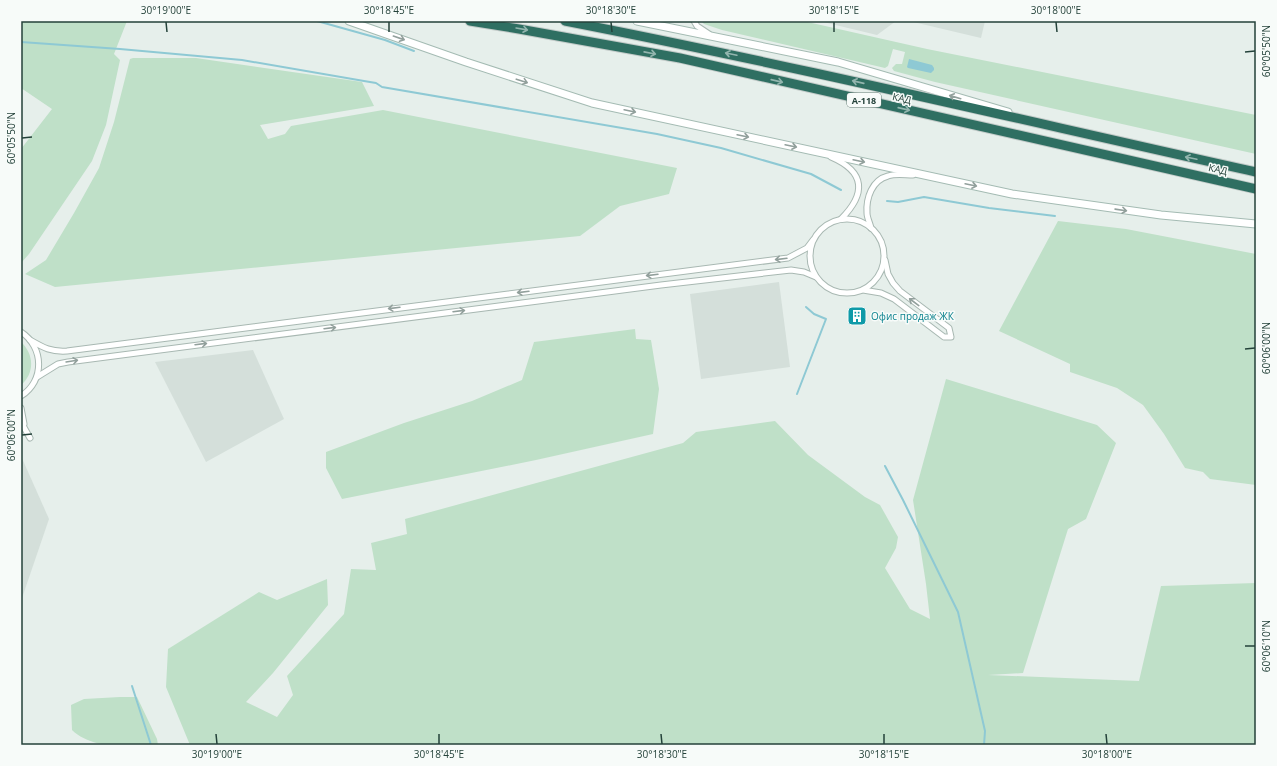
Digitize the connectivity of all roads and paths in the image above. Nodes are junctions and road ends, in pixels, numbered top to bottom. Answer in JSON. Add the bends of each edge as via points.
{"nodes":[{"id":1,"x":349,"y":21,"type":"edge"},
{"id":2,"x":470,"y":21,"type":"edge"},
{"id":3,"x":565,"y":21,"type":"edge"},
{"id":4,"x":644,"y":21,"type":"edge"},
{"id":5,"x":694,"y":21,"type":"edge"},
{"id":6,"x":716,"y":37,"type":"junction"},
{"id":7,"x":1073,"y":131,"type":"junction"},
{"id":8,"x":820,"y":153,"type":"junction"},
{"id":9,"x":1256,"y":172,"type":"edge"},
{"id":10,"x":932,"y":177,"type":"junction"},
{"id":11,"x":1256,"y":189,"type":"edge"},
{"id":12,"x":841,"y":220,"type":"junction"},
{"id":13,"x":1256,"y":224,"type":"edge"},
{"id":14,"x":871,"y":228,"type":"junction"},
{"id":15,"x":813,"y":240,"type":"junction"},
{"id":16,"x":884,"y":255,"type":"junction"},
{"id":17,"x":816,"y":276,"type":"junction"},
{"id":18,"x":863,"y":290,"type":"junction"},
{"id":19,"x":21,"y":332,"type":"edge"},
{"id":20,"x":30,"y":340,"type":"junction"},
{"id":21,"x":37,"y":377,"type":"junction"},
{"id":22,"x":22,"y":396,"type":"edge"},
{"id":23,"x":21,"y":406,"type":"edge"},
{"id":24,"x":22,"y":424,"type":"edge"},
{"id":25,"x":30,"y":438,"type":"dead end"}],
"edges":[{"from":1,"to":8,"type":"street","one_way":true,"via":[[592,103]]},
{"from":2,"to":11,"type":"highway","name":"КАД","number":"А-118","one_way":true,"via":[[680,58]]},
{"from":7,"to":3,"type":"highway","name":"КАД","number":"А-118","one_way":true,"via":[[689,45]]},
{"from":4,"to":6,"type":"street"},
{"from":5,"to":6,"type":"street","via":[[697,26]]},
{"from":7,"to":6,"type":"street","one_way":true,"via":[[838,62]]},
{"from":9,"to":7,"type":"highway","name":"КАД","number":"А-118","one_way":true},
{"from":8,"to":10,"type":"street","one_way":true},
{"from":8,"to":12,"type":"street","via":[[849,167],[858,183],[857,200]]},
{"from":10,"to":13,"type":"street","one_way":true,"via":[[1012,194],[1161,215]]},
{"from":10,"to":14,"type":"street","via":[[899,174],[877,182],[868,200],[867,214]]},
{"from":12,"to":14,"type":"street","via":[[852,219]]},
{"from":12,"to":15,"type":"street","via":[[830,223],[820,230]]},
{"from":14,"to":16,"type":"street","via":[[878,236]]},
{"from":15,"to":17,"type":"street","via":[[810,259]]},
{"from":15,"to":20,"type":"street","one_way":true,"via":[[807,248],[788,258],[67,351],[46,349]]},
{"from":16,"to":18,"type":"street","via":[[883,266],[878,276]]},
{"from":18,"to":16,"type":"street","one_way":true,"via":[[881,293],[894,299],[944,337],[951,337],[949,328],[893,283],[888,274]]},
{"from":17,"to":18,"type":"street","via":[[832,290],[842,293]]},
{"from":21,"to":17,"type":"street","one_way":true,"via":[[54,366],[68,362],[637,288],[791,270]]},
{"from":19,"to":20,"type":"street"},
{"from":20,"to":21,"type":"street","via":[[39,358]]},
{"from":21,"to":22,"type":"street"},
{"from":22,"to":23,"type":"street"},
{"from":23,"to":24,"type":"street"},
{"from":24,"to":25,"type":"street"}]}
